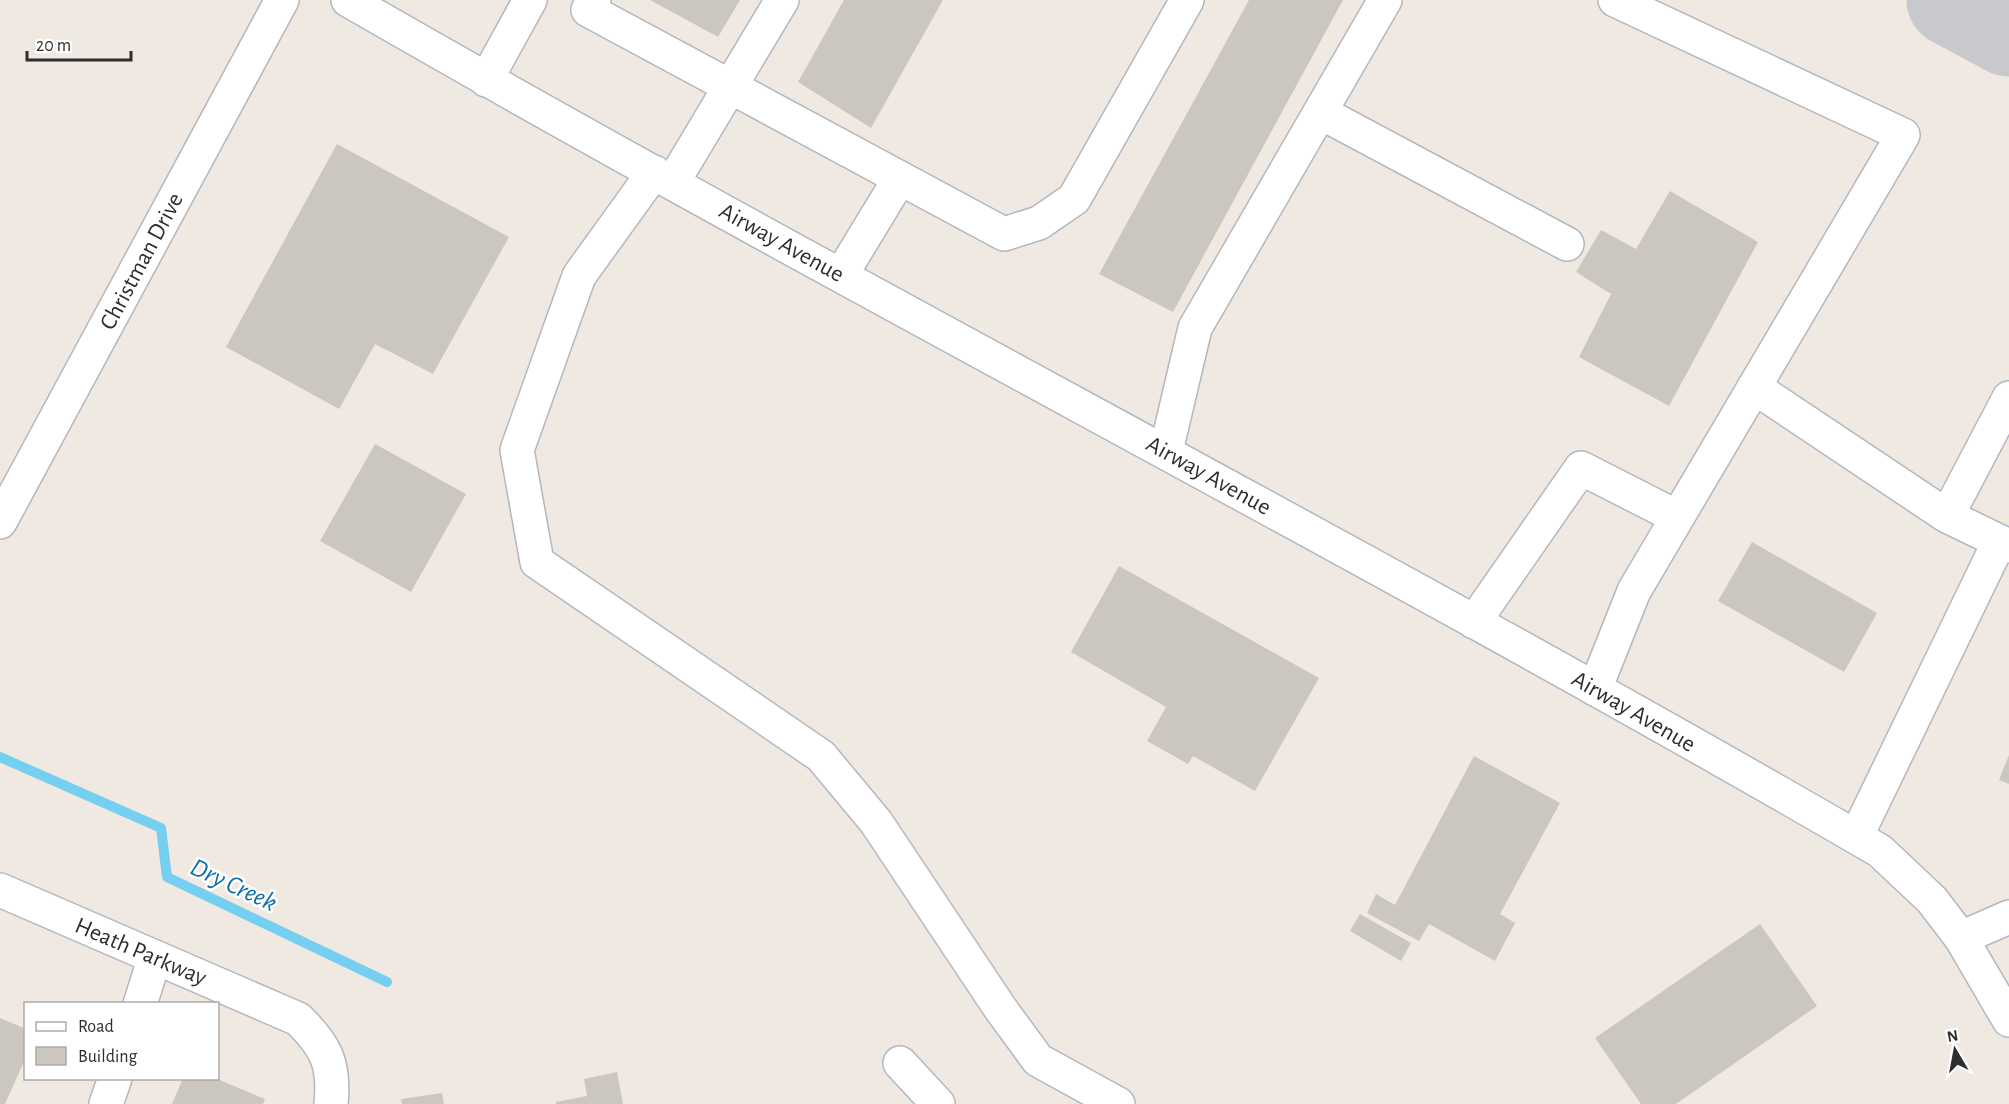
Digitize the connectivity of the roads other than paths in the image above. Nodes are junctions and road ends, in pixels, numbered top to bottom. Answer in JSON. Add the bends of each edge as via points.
{"nodes":[{"id":1,"x":282,"y":0,"type":"edge"},
{"id":2,"x":348,"y":0,"type":"edge"},
{"id":3,"x":530,"y":0,"type":"edge"},
{"id":4,"x":782,"y":0,"type":"edge"},
{"id":5,"x":1187,"y":0,"type":"edge"},
{"id":6,"x":1385,"y":0,"type":"edge"},
{"id":7,"x":1615,"y":0,"type":"edge"},
{"id":8,"x":584,"y":3,"type":"edge"},
{"id":9,"x":486,"y":80,"type":"junction"},
{"id":10,"x":731,"y":87,"type":"junction"},
{"id":11,"x":1320,"y":112,"type":"junction"},
{"id":12,"x":664,"y":177,"type":"junction"},
{"id":13,"x":900,"y":178,"type":"junction"},
{"id":14,"x":1567,"y":244,"type":"dead end"},
{"id":15,"x":841,"y":275,"type":"junction"},
{"id":16,"x":1754,"y":387,"type":"junction"},
{"id":17,"x":2009,"y":398,"type":"edge"},
{"id":18,"x":1166,"y":451,"type":"junction"},
{"id":19,"x":1947,"y":516,"type":"junction"},
{"id":20,"x":1677,"y":517,"type":"junction"},
{"id":21,"x":0,"y":522,"type":"edge"},
{"id":22,"x":2004,"y":544,"type":"edge"},
{"id":23,"x":1474,"y":622,"type":"junction"},
{"id":24,"x":1595,"y":689,"type":"junction"},
{"id":25,"x":1856,"y":837,"type":"junction"},
{"id":26,"x":0,"y":890,"type":"edge"},
{"id":27,"x":2009,"y":917,"type":"edge"},
{"id":28,"x":1960,"y":938,"type":"junction"},
{"id":29,"x":155,"y":957,"type":"junction"},
{"id":30,"x":141,"y":1002,"type":"edge"},
{"id":31,"x":2009,"y":1020,"type":"edge"},
{"id":32,"x":900,"y":1063,"type":"dead end"},
{"id":33,"x":114,"y":1080,"type":"edge"},
{"id":34,"x":106,"y":1104,"type":"edge"},
{"id":35,"x":331,"y":1104,"type":"edge"},
{"id":36,"x":938,"y":1104,"type":"edge"},
{"id":37,"x":1118,"y":1104,"type":"edge"}],
"edges":[{"from":1,"to":21,"type":"street","name":"Christman Drive"},
{"from":2,"to":9,"type":"street","name":"Airway Avenue"},
{"from":3,"to":9,"type":"street"},
{"from":4,"to":10,"type":"street"},
{"from":5,"to":13,"type":"street","via":[[1074,200],[1039,223],[1004,234]]},
{"from":6,"to":11,"type":"street"},
{"from":7,"to":16,"type":"street","via":[[1903,135]]},
{"from":8,"to":10,"type":"street"},
{"from":9,"to":12,"type":"street","name":"Airway Avenue"},
{"from":10,"to":12,"type":"street"},
{"from":10,"to":13,"type":"street"},
{"from":11,"to":14,"type":"street"},
{"from":11,"to":18,"type":"street","via":[[1195,328]]},
{"from":12,"to":15,"type":"street","name":"Airway Avenue"},
{"from":12,"to":37,"type":"street","via":[[579,276],[517,450],[537,562],[821,756],[876,822],[1038,1060]]},
{"from":13,"to":15,"type":"street"},
{"from":15,"to":18,"type":"street","name":"Airway Avenue"},
{"from":16,"to":19,"type":"street"},
{"from":16,"to":20,"type":"street"},
{"from":17,"to":19,"type":"street"},
{"from":18,"to":23,"type":"street","name":"Airway Avenue"},
{"from":19,"to":22,"type":"street"},
{"from":20,"to":23,"type":"street","via":[[1581,468]]},
{"from":20,"to":24,"type":"street","via":[[1634,591]]},
{"from":22,"to":25,"type":"street"},
{"from":23,"to":24,"type":"street","name":"Airway Avenue"},
{"from":24,"to":25,"type":"street","name":"Airway Avenue"},
{"from":25,"to":28,"type":"street","name":"Airway Avenue","via":[[1880,851],[1932,900]]},
{"from":26,"to":29,"type":"street","name":"Heath Parkway"},
{"from":27,"to":28,"type":"street"},
{"from":28,"to":31,"type":"street","name":"Airway Avenue"},
{"from":29,"to":30,"type":"street"},
{"from":29,"to":35,"type":"street","name":"Heath Parkway","via":[[298,1019],[319,1040],[329,1063],[333,1083]]},
{"from":32,"to":36,"type":"street"},
{"from":33,"to":34,"type":"street"}]}
